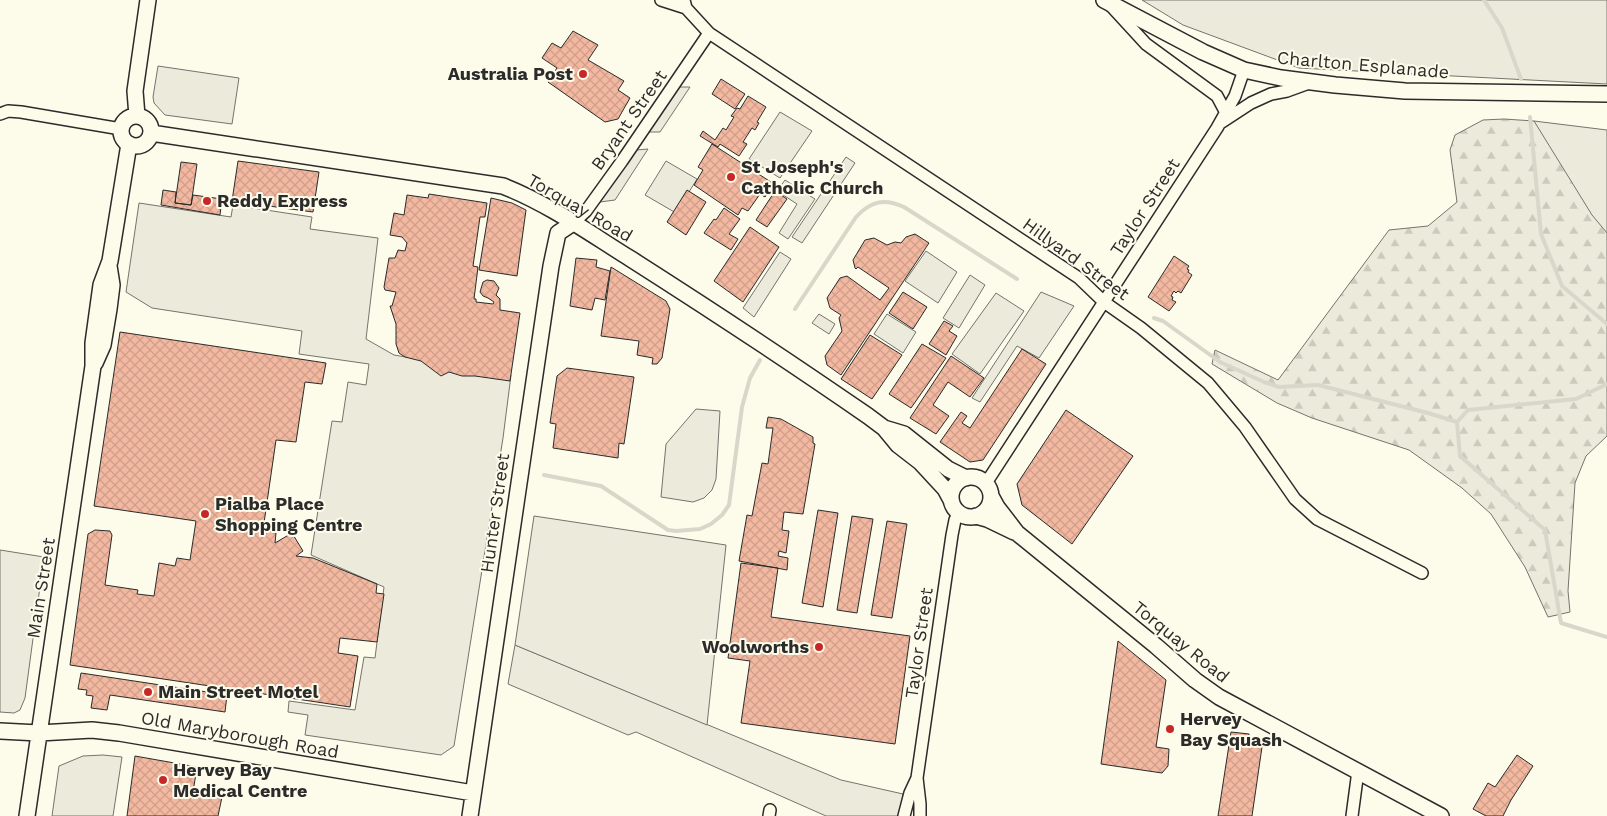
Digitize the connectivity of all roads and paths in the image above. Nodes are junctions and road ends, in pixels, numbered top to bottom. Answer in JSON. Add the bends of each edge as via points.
{"nodes":[{"id":1,"x":148,"y":0,"type":"edge"},
{"id":2,"x":661,"y":0,"type":"edge"},
{"id":3,"x":1106,"y":1,"type":"edge"},
{"id":4,"x":685,"y":4,"type":"edge"},
{"id":5,"x":709,"y":33,"type":"junction"},
{"id":6,"x":1244,"y":70,"type":"junction"},
{"id":7,"x":1311,"y":82,"type":"junction"},
{"id":8,"x":1607,"y":94,"type":"edge"},
{"id":9,"x":0,"y":114,"type":"edge"},
{"id":10,"x":138,"y":116,"type":"junction"},
{"id":11,"x":1224,"y":118,"type":"junction"},
{"id":12,"x":121,"y":129,"type":"junction"},
{"id":13,"x":151,"y":133,"type":"junction"},
{"id":14,"x":129,"y":144,"type":"junction"},
{"id":15,"x":573,"y":223,"type":"junction"},
{"id":16,"x":1104,"y":302,"type":"junction"},
{"id":17,"x":884,"y":428,"type":"junction"},
{"id":18,"x":966,"y":478,"type":"junction"},
{"id":19,"x":984,"y":482,"type":"junction"},
{"id":20,"x":991,"y":496,"type":"junction"},
{"id":21,"x":955,"y":506,"type":"junction"},
{"id":22,"x":976,"y":516,"type":"junction"},
{"id":23,"x":1018,"y":533,"type":"junction"},
{"id":24,"x":1422,"y":573,"type":"dead end"},
{"id":25,"x":0,"y":732,"type":"edge"},
{"id":26,"x":39,"y":733,"type":"junction"},
{"id":27,"x":1358,"y":771,"type":"junction"},
{"id":28,"x":917,"y":778,"type":"junction"},
{"id":29,"x":473,"y":793,"type":"junction"},
{"id":30,"x":26,"y":816,"type":"edge"},
{"id":31,"x":470,"y":816,"type":"edge"},
{"id":32,"x":904,"y":816,"type":"edge"},
{"id":33,"x":920,"y":816,"type":"edge"},
{"id":34,"x":1352,"y":816,"type":"edge"},
{"id":35,"x":1441,"y":816,"type":"edge"}],
"edges":[{"from":1,"to":10,"type":"street","via":[[134,91]]},
{"from":2,"to":4,"type":"street"},
{"from":3,"to":6,"type":"street","name":"Charlton Esplanade"},
{"from":3,"to":11,"type":"street","via":[[1142,40],[1217,96]]},
{"from":4,"to":5,"type":"street","name":"Hillyard Street"},
{"from":5,"to":15,"type":"street","name":"Bryant Street","via":[[622,161],[586,211]]},
{"from":5,"to":16,"type":"street","name":"Hillyard Street","via":[[1077,277]]},
{"from":6,"to":7,"type":"street","name":"Charlton Esplanade"},
{"from":6,"to":11,"type":"street","name":"Taylor Street"},
{"from":7,"to":8,"type":"street","name":"Charlton Esplanade","via":[[1405,91]]},
{"from":7,"to":11,"type":"street","via":[[1271,94]]},
{"from":9,"to":12,"type":"street","via":[[21,112]]},
{"from":10,"to":12,"type":"street","via":[[128,118]]},
{"from":10,"to":13,"type":"street","via":[[148,122]]},
{"from":11,"to":16,"type":"street","name":"Taylor Street"},
{"from":12,"to":14,"type":"street","via":[[122,138]]},
{"from":13,"to":14,"type":"street","via":[[141,145]]},
{"from":13,"to":15,"type":"street","name":"Torquay Road","via":[[503,186]]},
{"from":14,"to":26,"type":"street","name":"Main Street","via":[[109,266],[101,285],[93,366]]},
{"from":15,"to":17,"type":"street","name":"Torquay Road"},
{"from":15,"to":29,"type":"street","name":"Hunter Street","via":[[558,233],[551,266]]},
{"from":16,"to":19,"type":"street","name":"Taylor Street"},
{"from":16,"to":24,"type":"street","name":"Hillyard Street","via":[[1208,383],[1295,499],[1317,519]]},
{"from":17,"to":18,"type":"street","name":"Torquay Road","via":[[904,434],[948,469]]},
{"from":17,"to":21,"type":"street","name":"Torquay Road","via":[[937,480]]},
{"from":18,"to":19,"type":"street"},
{"from":18,"to":21,"type":"street","via":[[953,489]]},
{"from":19,"to":20,"type":"street"},
{"from":20,"to":22,"type":"street","via":[[987,509]]},
{"from":20,"to":23,"type":"street","name":"Torquay Road"},
{"from":21,"to":22,"type":"street","via":[[964,516]]},
{"from":21,"to":28,"type":"street","name":"Taylor Street"},
{"from":22,"to":23,"type":"street","name":"Torquay Road"},
{"from":23,"to":27,"type":"street","name":"Torquay Road","via":[[1194,680],[1219,697]]},
{"from":25,"to":26,"type":"street","name":"Old Maryborough Road"},
{"from":26,"to":29,"type":"street","name":"Old Maryborough Road","via":[[92,730],[119,733]]},
{"from":26,"to":30,"type":"street","name":"Main Street"},
{"from":27,"to":34,"type":"street"},
{"from":27,"to":35,"type":"street","name":"Torquay Road"},
{"from":28,"to":32,"type":"street","name":"Taylor Street"},
{"from":28,"to":33,"type":"street","name":"Taylor Street"},
{"from":29,"to":31,"type":"street","name":"Hunter Street"}]}
